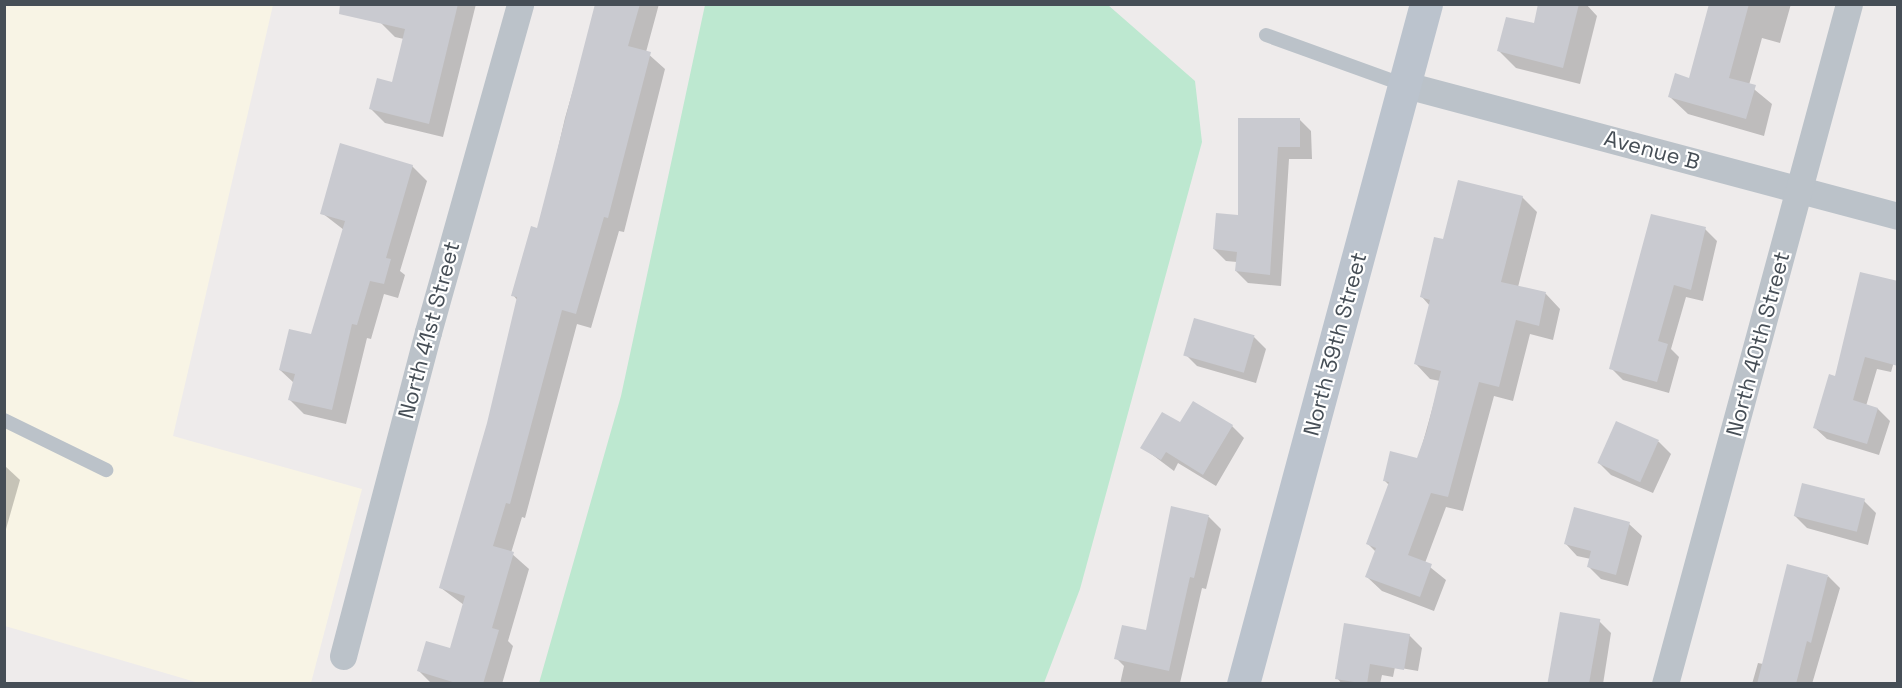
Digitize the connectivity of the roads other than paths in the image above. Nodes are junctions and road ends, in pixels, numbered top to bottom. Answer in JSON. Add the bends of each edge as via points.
{"nodes":[{"id":1,"x":520,"y":4,"type":"edge"},
{"id":2,"x":1426,"y":4,"type":"edge"},
{"id":3,"x":1849,"y":4,"type":"edge"},
{"id":4,"x":1266,"y":35,"type":"dead end"},
{"id":5,"x":1406,"y":86,"type":"junction"},
{"id":6,"x":1800,"y":190,"type":"junction"},
{"id":7,"x":1898,"y":216,"type":"edge"},
{"id":8,"x":4,"y":420,"type":"edge"},
{"id":9,"x":106,"y":470,"type":"dead end"},
{"id":10,"x":343,"y":656,"type":"dead end"},
{"id":11,"x":1243,"y":684,"type":"edge"},
{"id":12,"x":1665,"y":684,"type":"edge"}],
"edges":[{"from":1,"to":10,"type":"street","name":"North 41st Street"},
{"from":2,"to":5,"type":"street","name":"North 39th Street"},
{"from":3,"to":6,"type":"street","name":"North 40th Street"},
{"from":4,"to":5,"type":"lane"},
{"from":5,"to":6,"type":"street","name":"Avenue B"},
{"from":5,"to":11,"type":"street","name":"North 39th Street"},
{"from":6,"to":7,"type":"street","name":"Avenue B"},
{"from":6,"to":12,"type":"street","name":"North 40th Street"},
{"from":8,"to":9,"type":"lane"}]}
